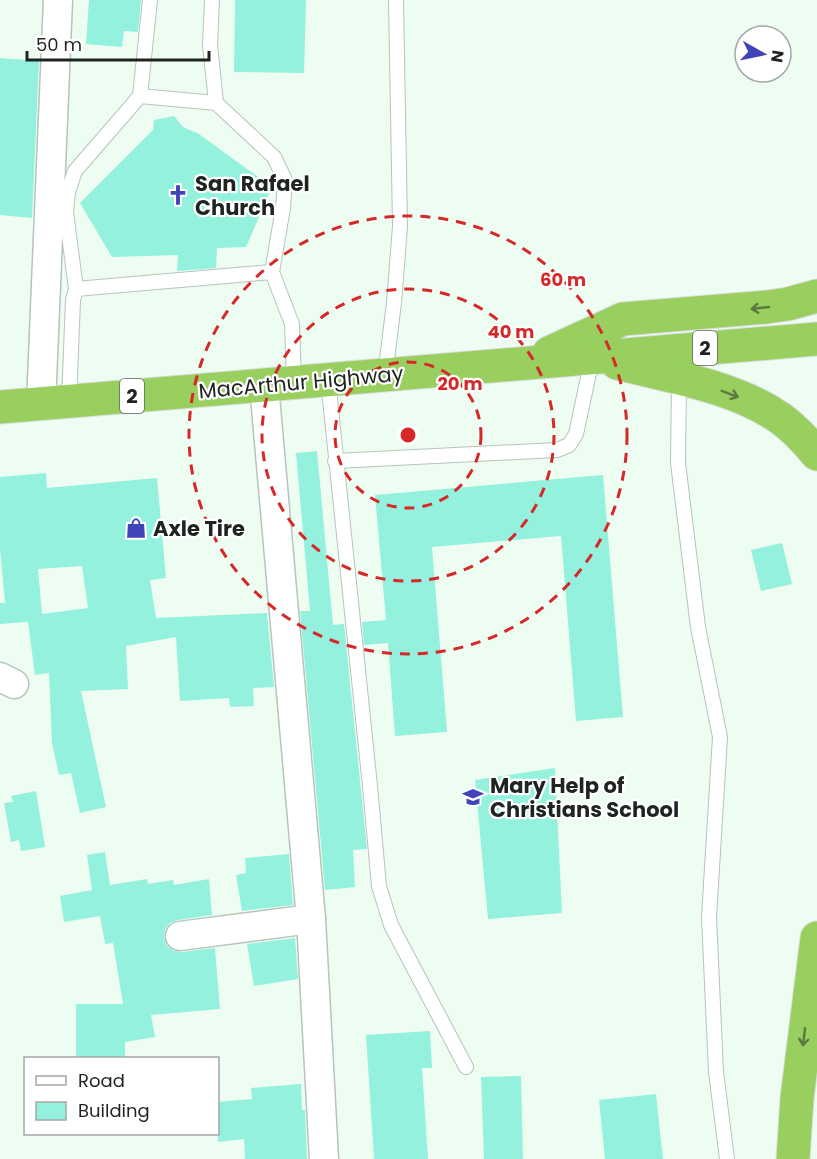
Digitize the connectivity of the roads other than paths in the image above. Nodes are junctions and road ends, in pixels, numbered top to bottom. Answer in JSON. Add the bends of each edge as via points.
{"nodes":[{"id":1,"x":58,"y":0,"type":"edge"},
{"id":2,"x":150,"y":0,"type":"edge"},
{"id":3,"x":212,"y":0,"type":"edge"},
{"id":4,"x":396,"y":0,"type":"edge"},
{"id":5,"x":140,"y":96,"type":"junction"},
{"id":6,"x":216,"y":103,"type":"junction"},
{"id":7,"x":272,"y":272,"type":"junction"},
{"id":8,"x":76,"y":289,"type":"junction"},
{"id":9,"x":817,"y":296,"type":"edge"},
{"id":10,"x":817,"y":339,"type":"edge"},
{"id":11,"x":592,"y":357,"type":"junction"},
{"id":12,"x":525,"y":363,"type":"junction"},
{"id":13,"x":385,"y":375,"type":"junction"},
{"id":14,"x":328,"y":380,"type":"junction"},
{"id":15,"x":679,"y":380,"type":"junction"},
{"id":16,"x":279,"y":384,"type":"junction"},
{"id":17,"x":55,"y":403,"type":"junction"},
{"id":18,"x":0,"y":407,"type":"edge"},
{"id":19,"x":817,"y":454,"type":"edge"},
{"id":20,"x":335,"y":461,"type":"junction"},
{"id":21,"x":311,"y":919,"type":"junction"},
{"id":22,"x":180,"y":936,"type":"dead end"},
{"id":23,"x":817,"y":938,"type":"edge"},
{"id":24,"x":466,"y":1066,"type":"dead end"},
{"id":25,"x":324,"y":1159,"type":"edge"},
{"id":26,"x":728,"y":1159,"type":"edge"},
{"id":27,"x":793,"y":1159,"type":"edge"}],
"edges":[{"from":1,"to":17,"type":"street"},
{"from":2,"to":5,"type":"lane"},
{"from":3,"to":6,"type":"lane","via":[[210,45]]},
{"from":4,"to":13,"type":"lane","via":[[400,226]]},
{"from":5,"to":6,"type":"lane"},
{"from":5,"to":8,"type":"lane","via":[[75,171],[68,192],[66,212]]},
{"from":6,"to":7,"type":"lane","via":[[274,157],[285,180]]},
{"from":7,"to":8,"type":"lane"},
{"from":7,"to":16,"type":"lane","via":[[292,324]]},
{"from":8,"to":17,"type":"lane"},
{"from":9,"to":12,"type":"highway","one_way":true,"via":[[767,307],[623,319]]},
{"from":10,"to":11,"type":"highway","name":"MacArthur Highway","number":"2"},
{"from":11,"to":12,"type":"highway","name":"MacArthur Highway","number":"2"},
{"from":11,"to":15,"type":"highway"},
{"from":11,"to":20,"type":"lane","via":[[576,434],[569,445],[557,450]]},
{"from":12,"to":13,"type":"highway","name":"MacArthur Highway","number":"2"},
{"from":13,"to":14,"type":"highway","name":"MacArthur Highway","number":"2"},
{"from":14,"to":16,"type":"highway","name":"MacArthur Highway","number":"2"},
{"from":14,"to":20,"type":"lane"},
{"from":15,"to":19,"type":"highway","one_way":true,"via":[[714,388],[780,418]]},
{"from":15,"to":26,"type":"lane","via":[[678,463],[698,627],[720,737],[709,917],[716,1072]]},
{"from":16,"to":17,"type":"highway","name":"MacArthur Highway","number":"2"},
{"from":16,"to":21,"type":"street"},
{"from":17,"to":18,"type":"highway","name":"MacArthur Highway","number":"2"},
{"from":20,"to":24,"type":"lane","via":[[379,886],[391,925]]},
{"from":21,"to":22,"type":"street"},
{"from":21,"to":25,"type":"street"},
{"from":23,"to":27,"type":"highway","one_way":true}]}
